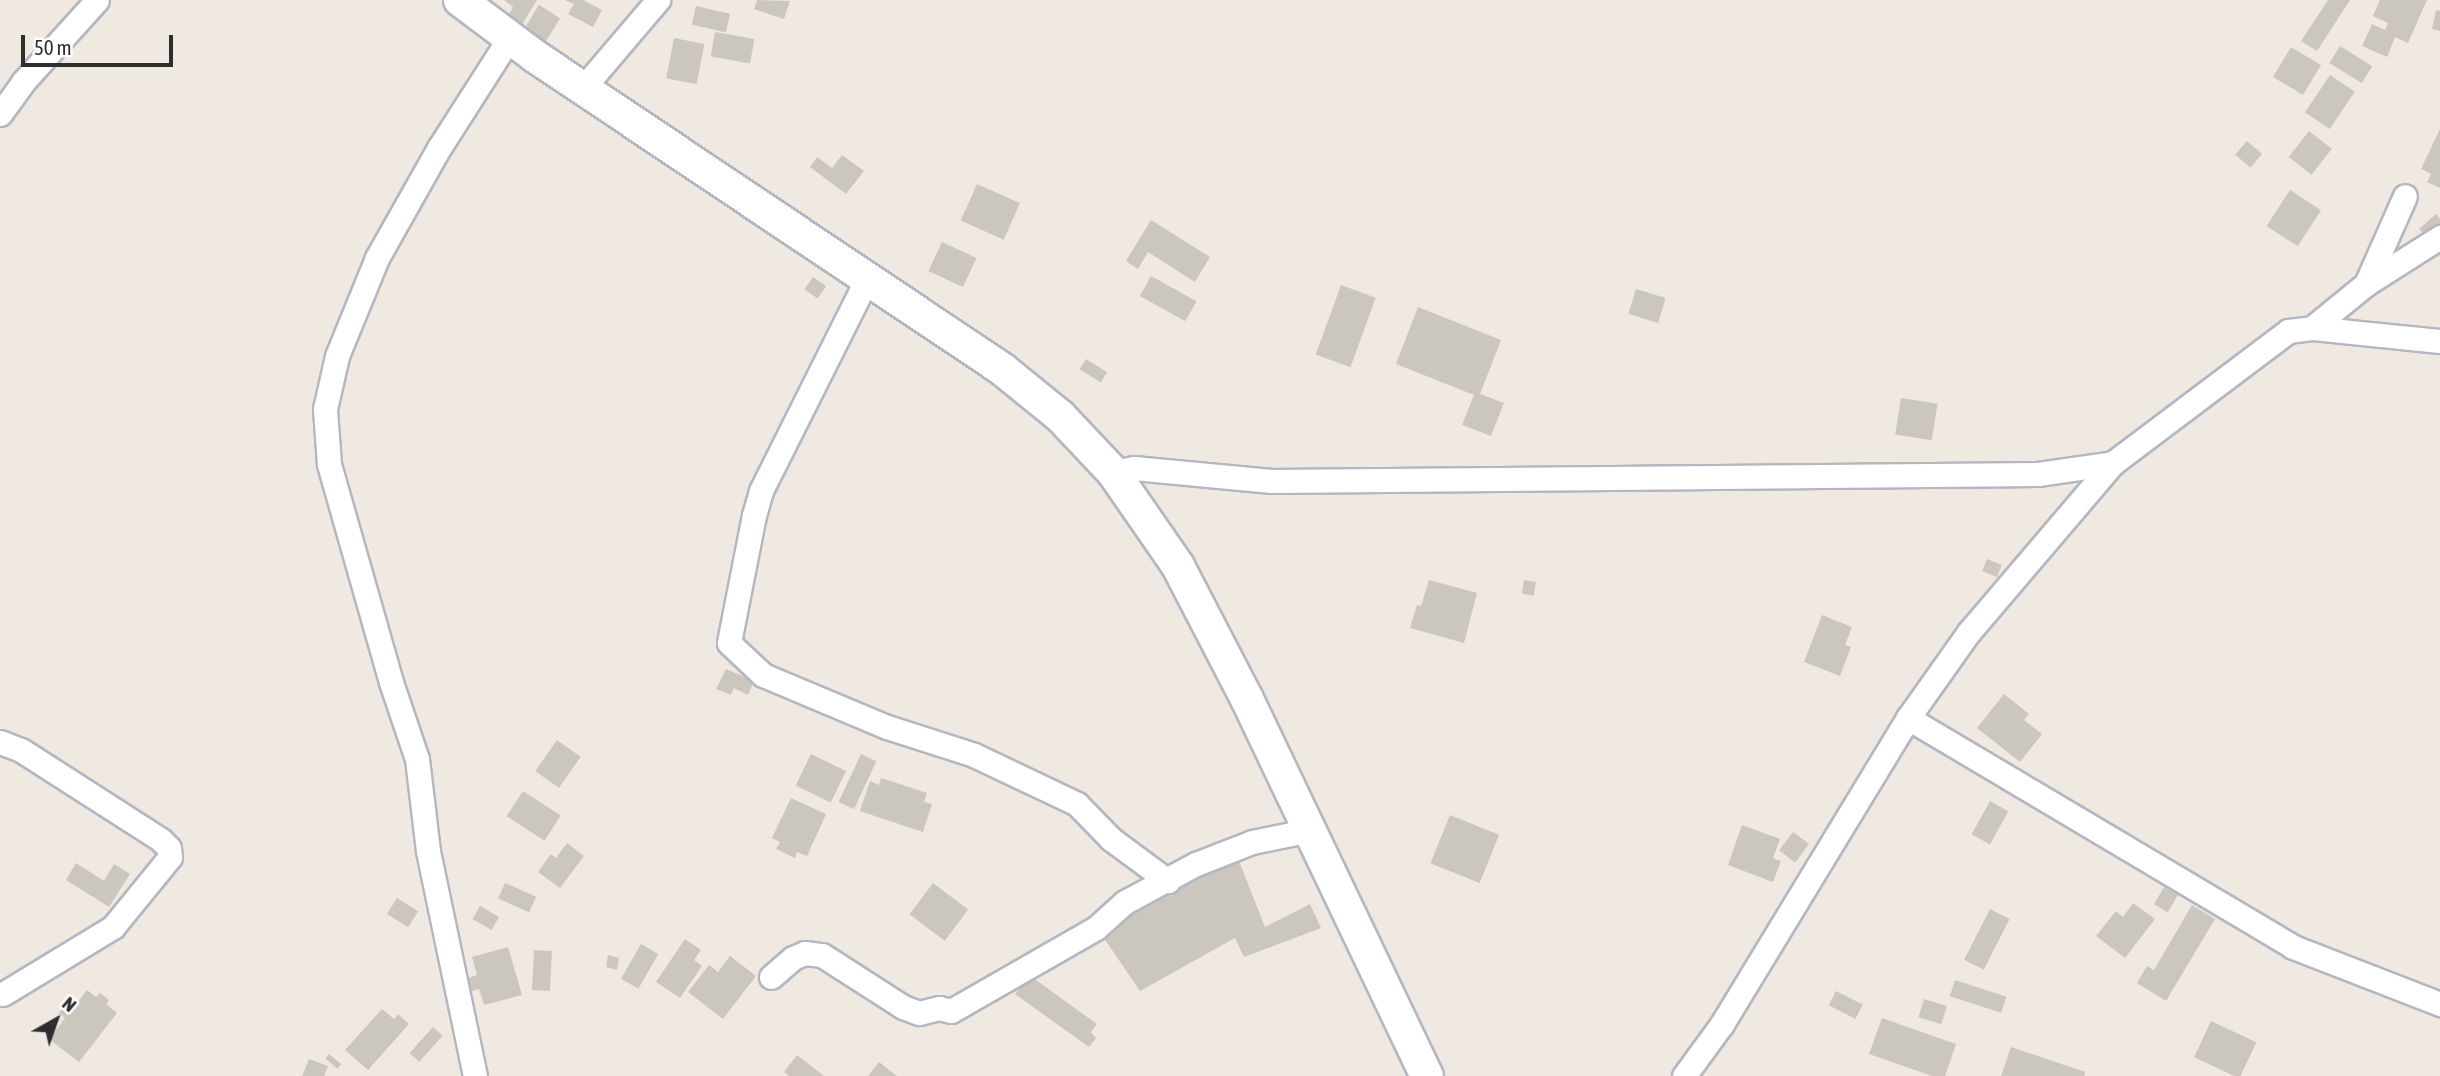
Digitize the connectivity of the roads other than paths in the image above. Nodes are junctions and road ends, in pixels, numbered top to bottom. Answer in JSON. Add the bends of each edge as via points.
{"nodes":[{"id":1,"x":97,"y":0,"type":"edge"},
{"id":2,"x":460,"y":0,"type":"edge"},
{"id":3,"x":658,"y":0,"type":"edge"},
{"id":4,"x":510,"y":37,"type":"junction"},
{"id":5,"x":583,"y":88,"type":"junction"},
{"id":6,"x":0,"y":114,"type":"edge"},
{"id":7,"x":2404,"y":196,"type":"dead end"},
{"id":8,"x":2440,"y":237,"type":"edge"},
{"id":9,"x":867,"y":279,"type":"junction"},
{"id":10,"x":2366,"y":284,"type":"junction"},
{"id":11,"x":2312,"y":328,"type":"junction"},
{"id":12,"x":2440,"y":341,"type":"edge"},
{"id":13,"x":2113,"y":463,"type":"junction"},
{"id":14,"x":1113,"y":472,"type":"junction"},
{"id":15,"x":1908,"y":718,"type":"junction"},
{"id":16,"x":0,"y":741,"type":"edge"},
{"id":17,"x":1311,"y":830,"type":"junction"},
{"id":18,"x":1168,"y":881,"type":"junction"},
{"id":19,"x":771,"y":977,"type":"dead end"},
{"id":20,"x":3,"y":994,"type":"dead end"},
{"id":21,"x":2440,"y":1004,"type":"edge"},
{"id":22,"x":475,"y":1076,"type":"edge"},
{"id":23,"x":1427,"y":1076,"type":"edge"},
{"id":24,"x":1684,"y":1076,"type":"edge"}],
"edges":[{"from":1,"to":6,"type":"street"},
{"from":2,"to":4,"type":"street"},
{"from":3,"to":5,"type":"street"},
{"from":4,"to":5,"type":"street"},
{"from":4,"to":22,"type":"street","via":[[377,258],[337,356],[325,409],[329,464],[417,759],[428,851]]},
{"from":5,"to":9,"type":"street"},
{"from":7,"to":10,"type":"street"},
{"from":8,"to":10,"type":"street"},
{"from":9,"to":14,"type":"street","via":[[1002,369],[1060,416]]},
{"from":9,"to":18,"type":"street","via":[[761,491],[729,643],[763,675],[887,727],[974,755],[1077,804],[1111,839]]},
{"from":10,"to":11,"type":"street"},
{"from":11,"to":12,"type":"street"},
{"from":11,"to":13,"type":"street","via":[[2288,331]]},
{"from":13,"to":14,"type":"street","via":[[2024,475],[1271,481],[1134,468]]},
{"from":13,"to":15,"type":"street","via":[[1969,632]]},
{"from":14,"to":17,"type":"street","via":[[1178,566]]},
{"from":15,"to":21,"type":"street","via":[[2293,947]]},
{"from":15,"to":24,"type":"street","via":[[1722,1024]]},
{"from":16,"to":20,"type":"street","via":[[161,840],[170,857],[113,927]]},
{"from":17,"to":18,"type":"street","via":[[1252,842],[1196,864]]},
{"from":17,"to":23,"type":"street"},
{"from":18,"to":19,"type":"street","via":[[1125,902],[1096,928],[951,1011],[939,1008],[919,1013],[903,1007],[822,956],[805,953]]}]}
